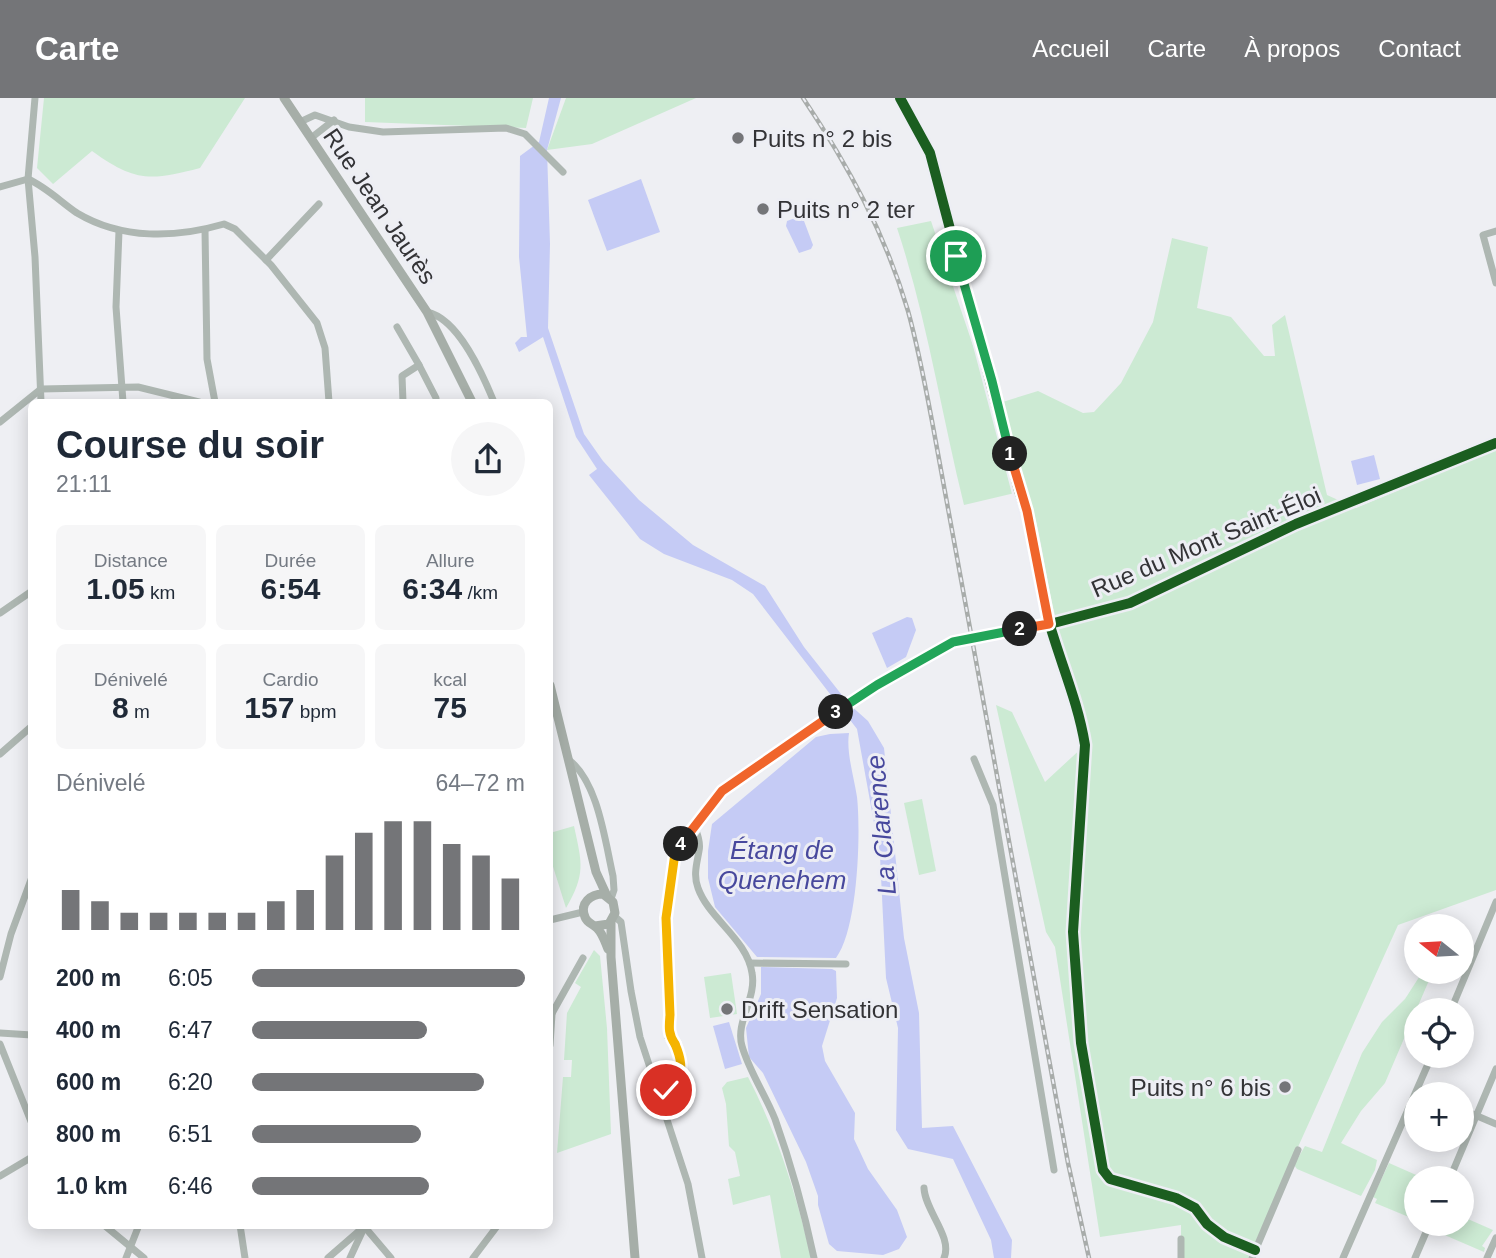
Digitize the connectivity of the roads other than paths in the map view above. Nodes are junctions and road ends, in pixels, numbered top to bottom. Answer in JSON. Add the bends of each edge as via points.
{"nodes":[{"id":1,"x":35,"y":98,"type":"edge"},
{"id":2,"x":284,"y":98,"type":"edge"},
{"id":3,"x":901,"y":98,"type":"edge"},
{"id":4,"x":334,"y":120,"type":"junction"},
{"id":5,"x":300,"y":122,"type":"junction"},
{"id":6,"x":311,"y":138,"type":"junction"},
{"id":7,"x":563,"y":172,"type":"dead end"},
{"id":8,"x":28,"y":179,"type":"junction"},
{"id":9,"x":0,"y":187,"type":"edge"},
{"id":10,"x":319,"y":204,"type":"dead end"},
{"id":11,"x":205,"y":230,"type":"junction"},
{"id":12,"x":119,"y":231,"type":"junction"},
{"id":13,"x":1496,"y":231,"type":"edge"},
{"id":14,"x":266,"y":260,"type":"junction"},
{"id":15,"x":1496,"y":283,"type":"edge"},
{"id":16,"x":427,"y":312,"type":"junction"},
{"id":17,"x":397,"y":327,"type":"dead end"},
{"id":18,"x":419,"y":365,"type":"junction"},
{"id":19,"x":121,"y":386,"type":"junction"},
{"id":20,"x":41,"y":389,"type":"junction"},
{"id":21,"x":28,"y":399,"type":"edge"},
{"id":22,"x":29,"y":399,"type":"edge"},
{"id":23,"x":41,"y":399,"type":"edge"},
{"id":24,"x":123,"y":399,"type":"edge"},
{"id":25,"x":187,"y":399,"type":"edge"},
{"id":26,"x":215,"y":399,"type":"edge"},
{"id":27,"x":329,"y":399,"type":"edge"},
{"id":28,"x":402,"y":399,"type":"edge"},
{"id":29,"x":436,"y":399,"type":"edge"},
{"id":30,"x":470,"y":399,"type":"edge"},
{"id":31,"x":493,"y":399,"type":"edge"},
{"id":32,"x":0,"y":422,"type":"edge"},
{"id":33,"x":1496,"y":443,"type":"edge"},
{"id":34,"x":28,"y":594,"type":"edge"},
{"id":35,"x":0,"y":613,"type":"edge"},
{"id":36,"x":1049,"y":624,"type":"junction"},
{"id":37,"x":553,"y":696,"type":"edge"},
{"id":38,"x":28,"y":730,"type":"edge"},
{"id":39,"x":0,"y":754,"type":"edge"},
{"id":40,"x":974,"y":759,"type":"dead end"},
{"id":41,"x":569,"y":760,"type":"junction"},
{"id":42,"x":694,"y":825,"type":"junction"},
{"id":43,"x":596,"y":872,"type":"junction"},
{"id":44,"x":28,"y":887,"type":"edge"},
{"id":45,"x":590,"y":897,"type":"junction"},
{"id":46,"x":609,"y":897,"type":"junction"},
{"id":47,"x":1496,"y":902,"type":"edge"},
{"id":48,"x":583,"y":912,"type":"junction"},
{"id":49,"x":553,"y":919,"type":"edge"},
{"id":50,"x":613,"y":919,"type":"junction"},
{"id":51,"x":595,"y":926,"type":"junction"},
{"id":52,"x":611,"y":957,"type":"junction"},
{"id":53,"x":583,"y":958,"type":"dead end"},
{"id":54,"x":750,"y":963,"type":"junction"},
{"id":55,"x":846,"y":964,"type":"dead end"},
{"id":56,"x":0,"y":977,"type":"edge"},
{"id":57,"x":1456,"y":998,"type":"edge"},
{"id":58,"x":553,"y":1009,"type":"edge"},
{"id":59,"x":0,"y":1033,"type":"edge"},
{"id":60,"x":28,"y":1035,"type":"edge"},
{"id":61,"x":0,"y":1044,"type":"edge"},
{"id":62,"x":681,"y":1062,"type":"junction"},
{"id":63,"x":1496,"y":1069,"type":"edge"},
{"id":64,"x":654,"y":1080,"type":"junction"},
{"id":65,"x":659,"y":1094,"type":"junction"},
{"id":66,"x":28,"y":1114,"type":"edge"},
{"id":67,"x":1476,"y":1115,"type":"junction"},
{"id":68,"x":1496,"y":1124,"type":"edge"},
{"id":69,"x":1404,"y":1128,"type":"edge"},
{"id":70,"x":1298,"y":1150,"type":"dead end"},
{"id":71,"x":28,"y":1159,"type":"edge"},
{"id":72,"x":1455,"y":1166,"type":"edge"},
{"id":73,"x":1054,"y":1170,"type":"dead end"},
{"id":74,"x":0,"y":1176,"type":"edge"},
{"id":75,"x":923,"y":1188,"type":"dead end"},
{"id":76,"x":109,"y":1229,"type":"edge"},
{"id":77,"x":137,"y":1229,"type":"edge"},
{"id":78,"x":241,"y":1229,"type":"edge"},
{"id":79,"x":362,"y":1229,"type":"edge"},
{"id":80,"x":364,"y":1229,"type":"edge"},
{"id":81,"x":367,"y":1229,"type":"edge"},
{"id":82,"x":495,"y":1229,"type":"edge"},
{"id":83,"x":1424,"y":1236,"type":"edge"},
{"id":84,"x":1496,"y":1238,"type":"edge"},
{"id":85,"x":1181,"y":1239,"type":"dead end"},
{"id":86,"x":131,"y":1246,"type":"junction"},
{"id":87,"x":1254,"y":1254,"type":"edge"},
{"id":88,"x":126,"y":1258,"type":"edge"},
{"id":89,"x":144,"y":1258,"type":"edge"},
{"id":90,"x":245,"y":1258,"type":"edge"},
{"id":91,"x":328,"y":1258,"type":"edge"},
{"id":92,"x":350,"y":1258,"type":"edge"},
{"id":93,"x":391,"y":1258,"type":"edge"},
{"id":94,"x":473,"y":1258,"type":"edge"},
{"id":95,"x":635,"y":1258,"type":"edge"},
{"id":96,"x":702,"y":1258,"type":"edge"},
{"id":97,"x":814,"y":1258,"type":"edge"},
{"id":98,"x":944,"y":1258,"type":"edge"},
{"id":99,"x":1181,"y":1258,"type":"edge"},
{"id":100,"x":1343,"y":1258,"type":"edge"},
{"id":101,"x":1415,"y":1258,"type":"edge"},
{"id":102,"x":1488,"y":1258,"type":"edge"}],
"edges":[{"from":1,"to":8,"type":"street"},
{"from":2,"to":5,"type":"main road","name":"Rue Jean Jaurès"},
{"from":3,"to":36,"type":"street","via":[[930,153],[1027,511]]},
{"from":4,"to":5,"type":"street","via":[[315,115]]},
{"from":4,"to":6,"type":"street"},
{"from":4,"to":7,"type":"street","via":[[383,132],[506,128],[525,134]]},
{"from":5,"to":6,"type":"main road","name":"Rue Jean Jaurès"},
{"from":6,"to":16,"type":"main road","name":"Rue Jean Jaurès"},
{"from":8,"to":9,"type":"street"},
{"from":8,"to":12,"type":"street","via":[[77,213]]},
{"from":8,"to":20,"type":"street"},
{"from":10,"to":14,"type":"street"},
{"from":11,"to":12,"type":"street","via":[[163,234]]},
{"from":11,"to":14,"type":"street","via":[[224,224]]},
{"from":11,"to":26,"type":"street","via":[[208,359]]},
{"from":12,"to":19,"type":"street"},
{"from":13,"to":15,"type":"street","via":[[1483,235]]},
{"from":14,"to":27,"type":"street","via":[[317,323],[325,348]]},
{"from":16,"to":30,"type":"main road","name":"Rue Jean Jaurès"},
{"from":16,"to":31,"type":"street","name":"Rue Jean Jaurès","via":[[447,323],[472,355]]},
{"from":17,"to":18,"type":"street"},
{"from":18,"to":28,"type":"street","via":[[402,376]]},
{"from":18,"to":29,"type":"street"},
{"from":19,"to":20,"type":"street"},
{"from":19,"to":24,"type":"street"},
{"from":19,"to":25,"type":"street"},
{"from":20,"to":22,"type":"street"},
{"from":20,"to":23,"type":"street"},
{"from":21,"to":32,"type":"street"},
{"from":33,"to":36,"type":"street","name":"Rue du Mont Saint-Éloi","via":[[1297,524],[1130,603]]},
{"from":34,"to":35,"type":"street"},
{"from":36,"to":42,"type":"street","name":"Rue du Mont Saint-Éloi","via":[[953,642],[854,700],[722,791]]},
{"from":36,"to":87,"type":"street","via":[[1072,689],[1085,745],[1073,932],[1081,1043],[1103,1170],[1110,1179],[1195,1208],[1207,1224]]},
{"from":37,"to":41,"type":"main road"},
{"from":38,"to":39,"type":"street"},
{"from":40,"to":73,"type":"street","via":[[993,805]]},
{"from":41,"to":43,"type":"main road"},
{"from":41,"to":46,"type":"street","via":[[585,776],[590,790],[613,876],[614,890]]},
{"from":42,"to":54,"type":"street","via":[[699,850],[697,887]]},
{"from":42,"to":62,"type":"street","via":[[675,853],[666,918],[669,1036]]},
{"from":43,"to":45,"type":"main road"},
{"from":43,"to":46,"type":"main road"},
{"from":44,"to":56,"type":"street"},
{"from":45,"to":46,"type":"main road"},
{"from":45,"to":48,"type":"main road"},
{"from":46,"to":50,"type":"main road","via":[[615,905]]},
{"from":47,"to":57,"type":"street"},
{"from":48,"to":49,"type":"street"},
{"from":48,"to":51,"type":"main road"},
{"from":50,"to":51,"type":"main road"},
{"from":50,"to":52,"type":"main road"},
{"from":50,"to":64,"type":"street","via":[[621,922],[638,1025]]},
{"from":51,"to":52,"type":"main road"},
{"from":52,"to":95,"type":"main road"},
{"from":53,"to":58,"type":"street"},
{"from":54,"to":55,"type":"street"},
{"from":54,"to":97,"type":"street","via":[[752,994],[740,1041],[774,1117]]},
{"from":59,"to":60,"type":"street"},
{"from":61,"to":66,"type":"street"},
{"from":62,"to":64,"type":"street","via":[[671,1079]]},
{"from":62,"to":65,"type":"street","via":[[678,1083]]},
{"from":63,"to":67,"type":"street"},
{"from":64,"to":65,"type":"street"},
{"from":65,"to":96,"type":"street","via":[[688,1184]]},
{"from":67,"to":68,"type":"street"},
{"from":67,"to":72,"type":"street"},
{"from":69,"to":100,"type":"street"},
{"from":70,"to":87,"type":"street"},
{"from":71,"to":74,"type":"street"},
{"from":75,"to":98,"type":"street","via":[[946,1241]]},
{"from":76,"to":86,"type":"street"},
{"from":77,"to":86,"type":"street"},
{"from":78,"to":90,"type":"street"},
{"from":79,"to":91,"type":"street"},
{"from":80,"to":92,"type":"street"},
{"from":81,"to":93,"type":"street"},
{"from":82,"to":94,"type":"street"},
{"from":83,"to":101,"type":"street"},
{"from":84,"to":102,"type":"street"},
{"from":85,"to":99,"type":"street"},
{"from":86,"to":88,"type":"street"},
{"from":86,"to":89,"type":"street"}]}
